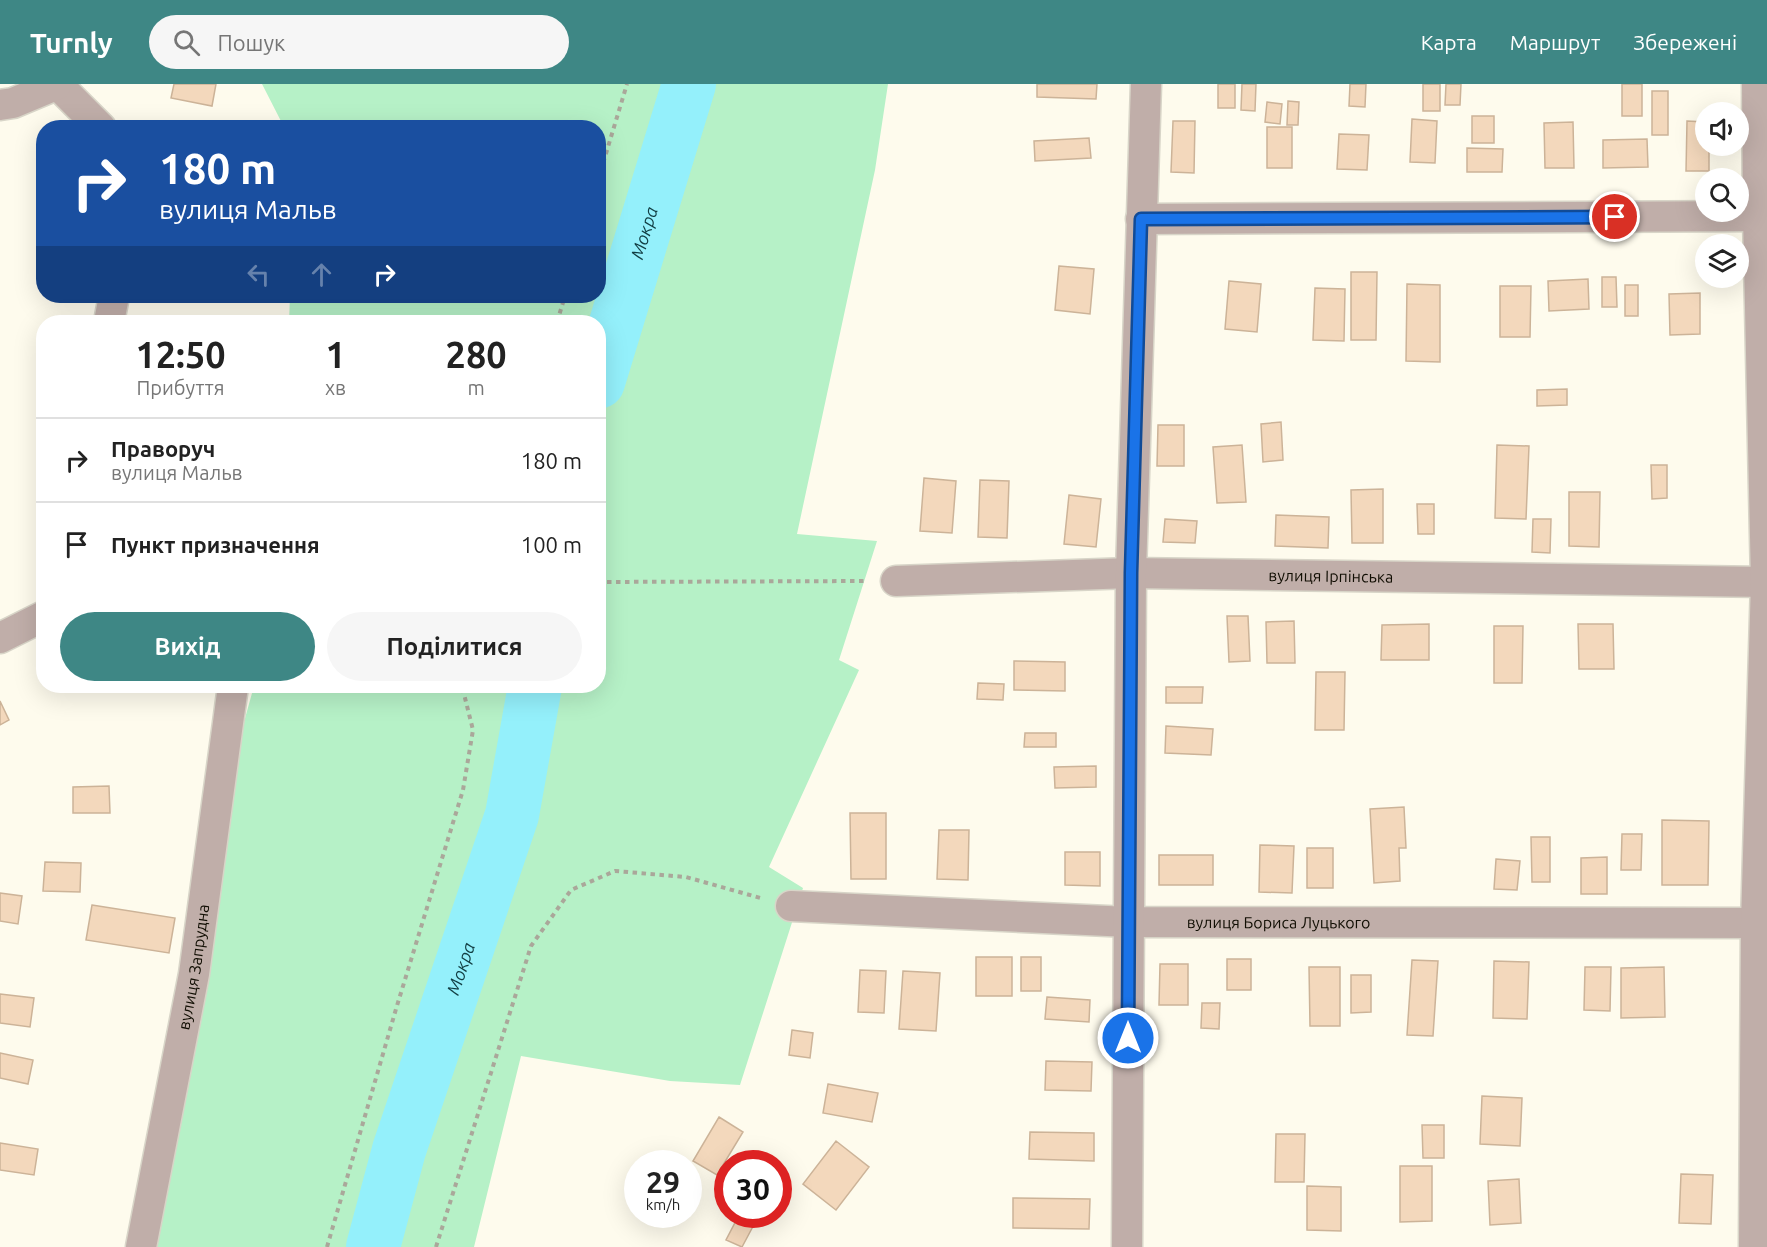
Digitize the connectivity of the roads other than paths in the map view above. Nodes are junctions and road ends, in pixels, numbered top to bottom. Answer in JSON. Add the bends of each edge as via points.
{"nodes":[{"id":1,"x":56,"y":84,"type":"edge"},
{"id":2,"x":1146,"y":84,"type":"edge"},
{"id":3,"x":1758,"y":84,"type":"edge"},
{"id":4,"x":0,"y":105,"type":"edge"},
{"id":5,"x":94,"y":120,"type":"edge"},
{"id":6,"x":1762,"y":215,"type":"edge"},
{"id":7,"x":1141,"y":219,"type":"junction"},
{"id":8,"x":1131,"y":573,"type":"junction"},
{"id":9,"x":896,"y":580,"type":"road end"},
{"id":10,"x":1766,"y":582,"type":"edge"},
{"id":11,"x":36,"y":620,"type":"edge"},
{"id":12,"x":0,"y":638,"type":"edge"},
{"id":13,"x":232,"y":693,"type":"edge"},
{"id":14,"x":791,"y":906,"type":"road end"},
{"id":15,"x":1129,"y":922,"type":"junction"},
{"id":16,"x":1761,"y":923,"type":"edge"},
{"id":17,"x":141,"y":1247,"type":"edge"},
{"id":18,"x":1126,"y":1247,"type":"edge"},
{"id":19,"x":1754,"y":1247,"type":"edge"}],
"edges":[{"from":1,"to":4,"type":"street"},
{"from":1,"to":5,"type":"street"},
{"from":2,"to":7,"type":"street"},
{"from":3,"to":6,"type":"street"},
{"from":6,"to":7,"type":"street"},
{"from":6,"to":10,"type":"street"},
{"from":7,"to":8,"type":"street"},
{"from":8,"to":9,"type":"street","name":"вулиця Ірпінська"},
{"from":8,"to":10,"type":"street","name":"вулиця Ірпінська"},
{"from":8,"to":15,"type":"street"},
{"from":10,"to":16,"type":"street"},
{"from":11,"to":12,"type":"street"},
{"from":13,"to":17,"type":"street","name":"вулиця Запрудна","via":[[194,974]]},
{"from":14,"to":15,"type":"street","name":"вулиця Бориса Луцького"},
{"from":15,"to":16,"type":"street","name":"вулиця Бориса Луцького"},
{"from":15,"to":18,"type":"street"},
{"from":16,"to":19,"type":"street"}]}
